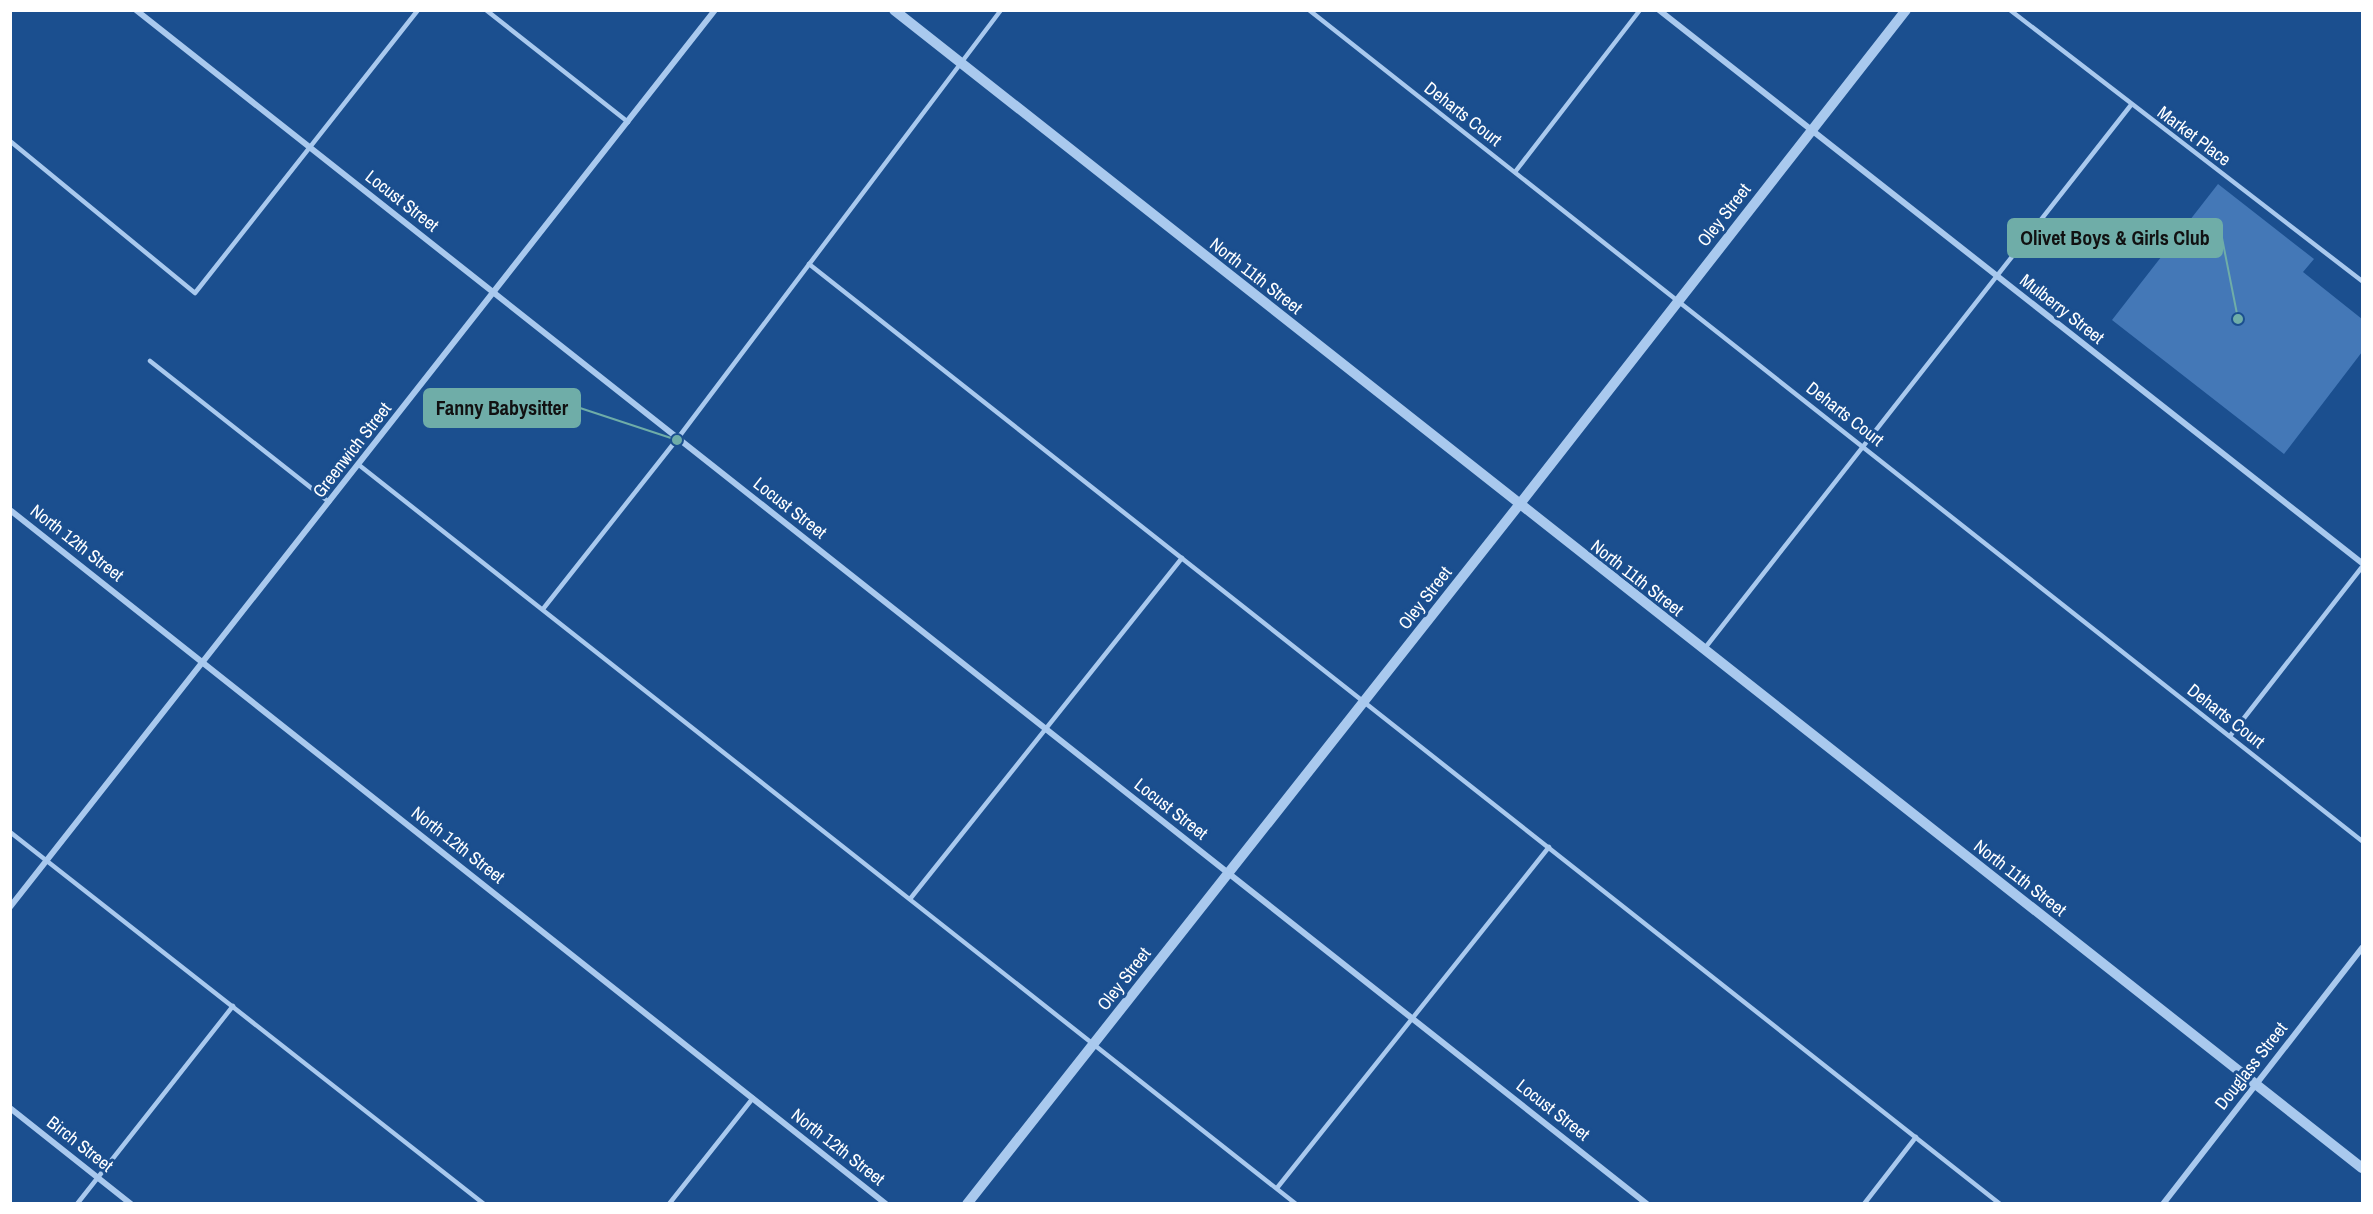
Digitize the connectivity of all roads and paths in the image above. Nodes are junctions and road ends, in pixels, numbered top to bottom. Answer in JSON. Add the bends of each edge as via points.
{"nodes":[{"id":1,"x":136,"y":10,"type":"edge"},
{"id":2,"x":418,"y":10,"type":"edge"},
{"id":3,"x":486,"y":10,"type":"edge"},
{"id":4,"x":715,"y":10,"type":"edge"},
{"id":5,"x":894,"y":10,"type":"edge"},
{"id":6,"x":1001,"y":10,"type":"edge"},
{"id":7,"x":1309,"y":10,"type":"edge"},
{"id":8,"x":1640,"y":10,"type":"edge"},
{"id":9,"x":1659,"y":10,"type":"edge"},
{"id":10,"x":1906,"y":10,"type":"edge"},
{"id":11,"x":2010,"y":10,"type":"edge"},
{"id":12,"x":960,"y":63,"type":"junction"},
{"id":13,"x":2131,"y":105,"type":"junction"},
{"id":14,"x":628,"y":122,"type":"junction"},
{"id":15,"x":1812,"y":131,"type":"junction"},
{"id":16,"x":10,"y":141,"type":"edge"},
{"id":17,"x":309,"y":147,"type":"junction"},
{"id":18,"x":1515,"y":172,"type":"junction"},
{"id":19,"x":809,"y":264,"type":"junction"},
{"id":20,"x":1997,"y":276,"type":"junction"},
{"id":21,"x":2362,"y":280,"type":"edge"},
{"id":22,"x":495,"y":293,"type":"junction"},
{"id":23,"x":1679,"y":300,"type":"junction"},
{"id":24,"x":150,"y":361,"type":"dead end"},
{"id":25,"x":678,"y":438,"type":"junction"},
{"id":26,"x":1863,"y":446,"type":"junction"},
{"id":27,"x":359,"y":465,"type":"junction"},
{"id":28,"x":330,"y":502,"type":"junction"},
{"id":29,"x":1519,"y":505,"type":"junction"},
{"id":30,"x":10,"y":510,"type":"edge"},
{"id":31,"x":1182,"y":558,"type":"junction"},
{"id":32,"x":2362,"y":565,"type":"edge"},
{"id":33,"x":543,"y":609,"type":"junction"},
{"id":34,"x":1703,"y":650,"type":"junction"},
{"id":35,"x":204,"y":663,"type":"junction"},
{"id":36,"x":1364,"y":701,"type":"junction"},
{"id":37,"x":1044,"y":729,"type":"junction"},
{"id":38,"x":2230,"y":736,"type":"junction"},
{"id":39,"x":10,"y":832,"type":"edge"},
{"id":40,"x":2362,"y":841,"type":"edge"},
{"id":41,"x":1549,"y":847,"type":"junction"},
{"id":42,"x":47,"y":861,"type":"junction"},
{"id":43,"x":1229,"y":872,"type":"junction"},
{"id":44,"x":910,"y":899,"type":"junction"},
{"id":45,"x":10,"y":907,"type":"edge"},
{"id":46,"x":2362,"y":948,"type":"edge"},
{"id":47,"x":233,"y":1006,"type":"junction"},
{"id":48,"x":1413,"y":1018,"type":"junction"},
{"id":49,"x":1093,"y":1044,"type":"junction"},
{"id":50,"x":2256,"y":1085,"type":"junction"},
{"id":51,"x":753,"y":1098,"type":"junction"},
{"id":52,"x":10,"y":1108,"type":"edge"},
{"id":53,"x":1916,"y":1137,"type":"junction"},
{"id":54,"x":2362,"y":1168,"type":"edge"},
{"id":55,"x":98,"y":1177,"type":"junction"},
{"id":56,"x":1277,"y":1188,"type":"junction"},
{"id":57,"x":77,"y":1203,"type":"edge"},
{"id":58,"x":131,"y":1203,"type":"edge"},
{"id":59,"x":484,"y":1203,"type":"edge"},
{"id":60,"x":669,"y":1203,"type":"edge"},
{"id":61,"x":886,"y":1203,"type":"edge"},
{"id":62,"x":967,"y":1203,"type":"edge"},
{"id":63,"x":1296,"y":1203,"type":"edge"},
{"id":64,"x":1647,"y":1203,"type":"edge"},
{"id":65,"x":1864,"y":1203,"type":"edge"},
{"id":66,"x":2000,"y":1203,"type":"edge"},
{"id":67,"x":2163,"y":1203,"type":"edge"}],
"edges":[{"from":1,"to":17,"type":"street","name":"Locust Street"},
{"from":2,"to":17,"type":"lane"},
{"from":3,"to":14,"type":"lane"},
{"from":4,"to":14,"type":"street","name":"Greenwich Street"},
{"from":5,"to":12,"type":"street","name":"North 11th Street"},
{"from":6,"to":12,"type":"lane"},
{"from":7,"to":18,"type":"lane","name":"Deharts Court"},
{"from":8,"to":18,"type":"lane"},
{"from":9,"to":15,"type":"street","name":"Mulberry Street"},
{"from":10,"to":15,"type":"street","name":"Oley Street"},
{"from":11,"to":13,"type":"lane","name":"Market Place"},
{"from":12,"to":19,"type":"lane"},
{"from":12,"to":29,"type":"street","name":"North 11th Street"},
{"from":13,"to":20,"type":"lane"},
{"from":13,"to":21,"type":"lane","name":"Market Place"},
{"from":14,"to":22,"type":"street","name":"Greenwich Street"},
{"from":15,"to":20,"type":"street","name":"Mulberry Street"},
{"from":15,"to":23,"type":"street","name":"Oley Street"},
{"from":16,"to":17,"type":"lane","via":[[195,292]]},
{"from":17,"to":22,"type":"street","name":"Locust Street"},
{"from":18,"to":23,"type":"lane","name":"Deharts Court"},
{"from":19,"to":25,"type":"lane"},
{"from":19,"to":31,"type":"lane"},
{"from":20,"to":26,"type":"lane"},
{"from":20,"to":32,"type":"street","name":"Mulberry Street"},
{"from":22,"to":25,"type":"street","name":"Locust Street"},
{"from":22,"to":27,"type":"street","name":"Greenwich Street"},
{"from":23,"to":26,"type":"lane","name":"Deharts Court"},
{"from":23,"to":29,"type":"street","name":"Oley Street"},
{"from":24,"to":28,"type":"lane"},
{"from":25,"to":33,"type":"lane"},
{"from":25,"to":37,"type":"street","name":"Locust Street"},
{"from":26,"to":34,"type":"lane"},
{"from":26,"to":38,"type":"lane","name":"Deharts Court"},
{"from":27,"to":28,"type":"street","name":"Greenwich Street"},
{"from":27,"to":33,"type":"lane"},
{"from":28,"to":35,"type":"street","name":"Greenwich Street"},
{"from":29,"to":34,"type":"street","name":"North 11th Street"},
{"from":29,"to":36,"type":"street","name":"Oley Street"},
{"from":30,"to":35,"type":"street","name":"North 12th Street"},
{"from":31,"to":36,"type":"lane"},
{"from":31,"to":37,"type":"lane"},
{"from":32,"to":38,"type":"lane"},
{"from":33,"to":44,"type":"lane"},
{"from":34,"to":50,"type":"street","name":"North 11th Street"},
{"from":35,"to":42,"type":"street","name":"Greenwich Street"},
{"from":35,"to":51,"type":"street","name":"North 12th Street"},
{"from":36,"to":41,"type":"lane"},
{"from":36,"to":43,"type":"street","name":"Oley Street"},
{"from":37,"to":43,"type":"street","name":"Locust Street"},
{"from":37,"to":44,"type":"lane"},
{"from":38,"to":40,"type":"lane","name":"Deharts Court"},
{"from":39,"to":42,"type":"lane"},
{"from":41,"to":48,"type":"lane"},
{"from":41,"to":53,"type":"lane"},
{"from":42,"to":45,"type":"street","name":"Greenwich Street"},
{"from":42,"to":47,"type":"lane"},
{"from":43,"to":48,"type":"street","name":"Locust Street"},
{"from":43,"to":49,"type":"street","name":"Oley Street"},
{"from":44,"to":49,"type":"lane"},
{"from":46,"to":50,"type":"street","name":"Douglass Street"},
{"from":47,"to":55,"type":"lane"},
{"from":47,"to":59,"type":"lane"},
{"from":48,"to":56,"type":"lane"},
{"from":48,"to":64,"type":"street","name":"Locust Street"},
{"from":49,"to":56,"type":"lane"},
{"from":49,"to":62,"type":"street","name":"Oley Street"},
{"from":50,"to":54,"type":"street","name":"North 11th Street"},
{"from":50,"to":67,"type":"street","name":"Douglass Street"},
{"from":51,"to":60,"type":"lane"},
{"from":51,"to":61,"type":"street","name":"North 12th Street"},
{"from":52,"to":55,"type":"street","name":"Birch Street"},
{"from":53,"to":65,"type":"lane"},
{"from":53,"to":66,"type":"lane"},
{"from":55,"to":57,"type":"lane"},
{"from":55,"to":58,"type":"street","name":"Birch Street"},
{"from":56,"to":63,"type":"lane"}]}
